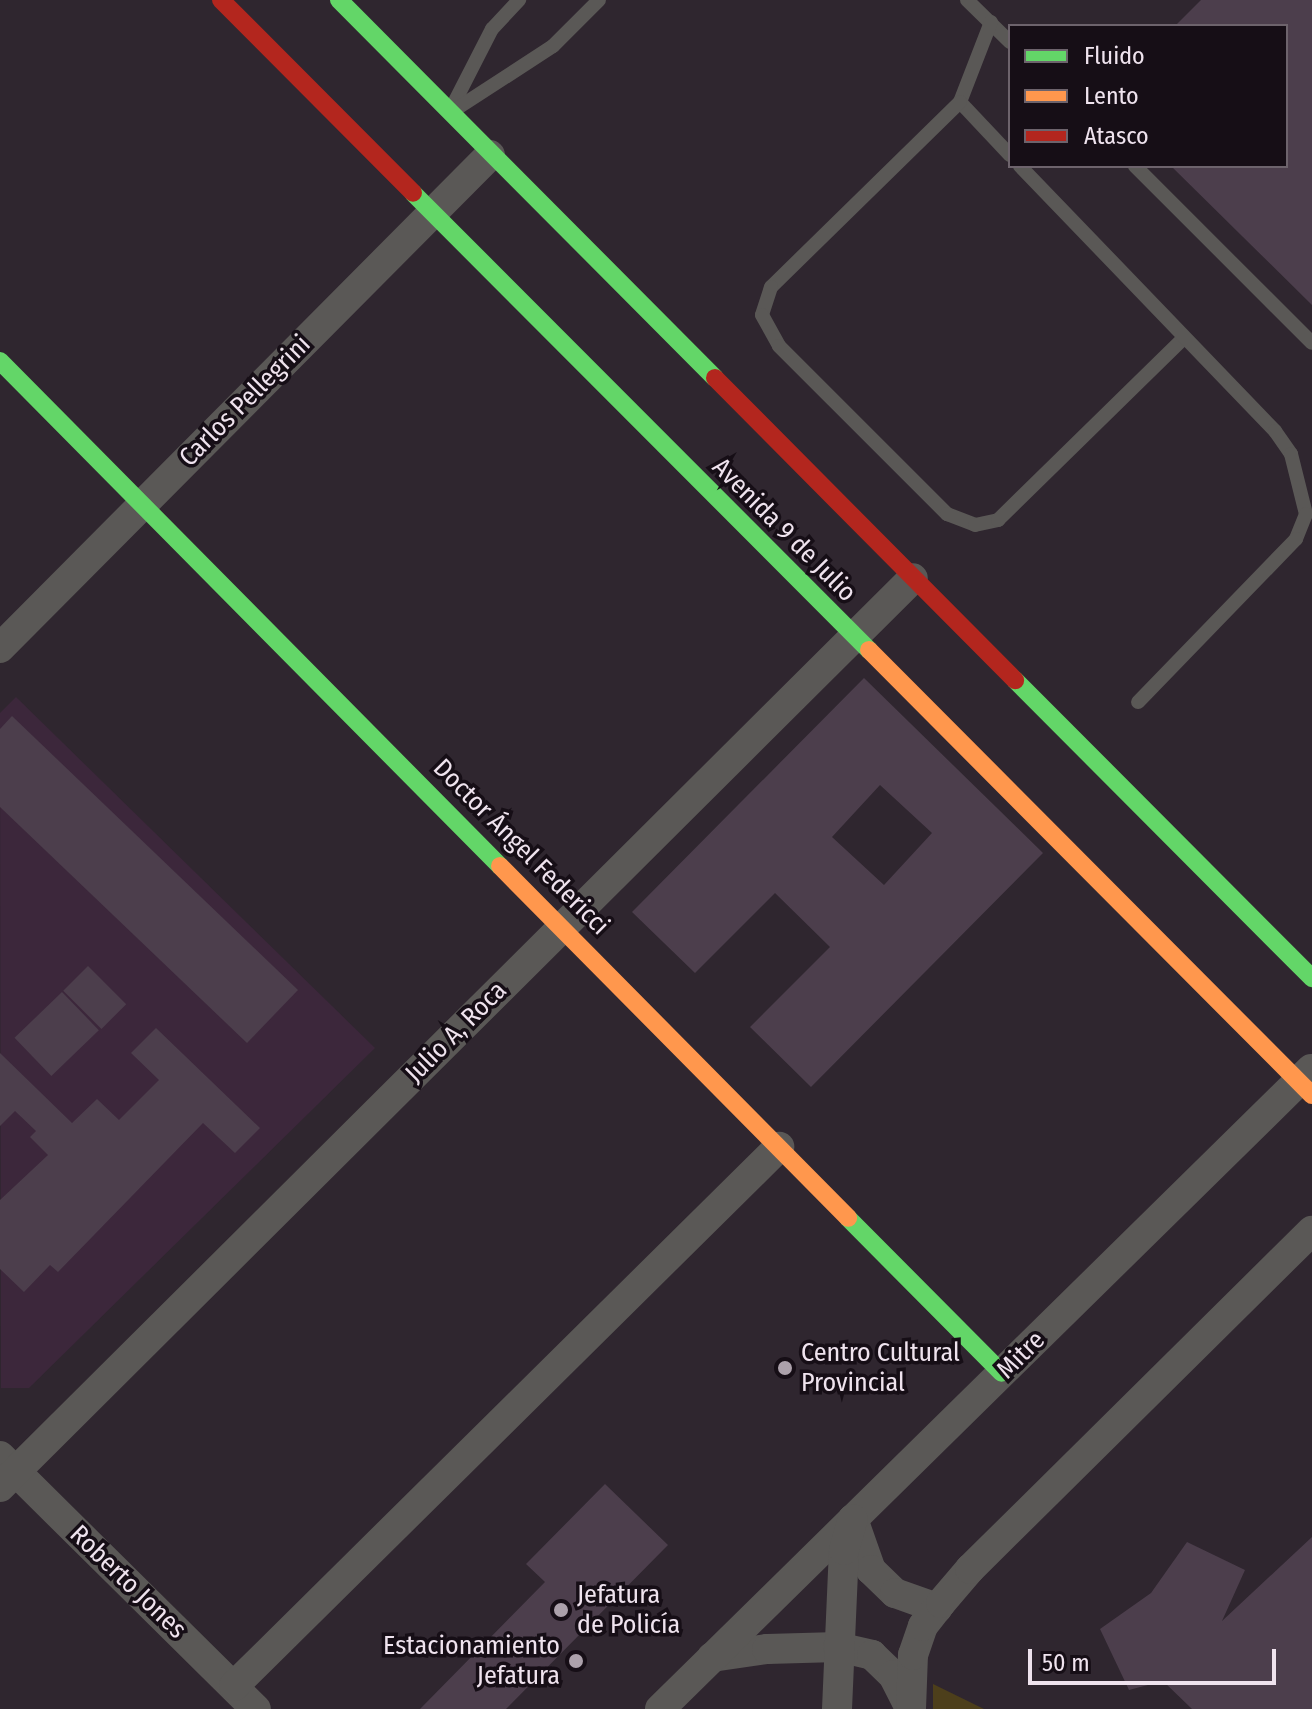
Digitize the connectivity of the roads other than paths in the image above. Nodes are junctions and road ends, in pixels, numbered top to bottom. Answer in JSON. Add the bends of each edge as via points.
{"nodes":[{"id":1,"x":221,"y":0,"type":"edge"},
{"id":2,"x":339,"y":0,"type":"edge"},
{"id":3,"x":519,"y":0,"type":"edge"},
{"id":4,"x":599,"y":0,"type":"edge"},
{"id":5,"x":967,"y":0,"type":"edge"},
{"id":6,"x":991,"y":22,"type":"junction"},
{"id":7,"x":1008,"y":40,"type":"edge"},
{"id":8,"x":960,"y":102,"type":"junction"},
{"id":9,"x":449,"y":113,"type":"junction"},
{"id":10,"x":1008,"y":153,"type":"edge"},
{"id":11,"x":490,"y":155,"type":"junction"},
{"id":12,"x":1022,"y":168,"type":"edge"},
{"id":13,"x":1137,"y":168,"type":"edge"},
{"id":14,"x":431,"y":213,"type":"junction"},
{"id":15,"x":1183,"y":339,"type":"junction"},
{"id":16,"x":1312,"y":343,"type":"edge"},
{"id":17,"x":0,"y":361,"type":"edge"},
{"id":18,"x":142,"y":504,"type":"junction"},
{"id":19,"x":913,"y":578,"type":"junction"},
{"id":20,"x":853,"y":636,"type":"junction"},
{"id":21,"x":0,"y":648,"type":"edge"},
{"id":22,"x":1138,"y":702,"type":"dead end"},
{"id":23,"x":563,"y":926,"type":"junction"},
{"id":24,"x":1312,"y":978,"type":"edge"},
{"id":25,"x":1307,"y":1081,"type":"edge"},
{"id":26,"x":779,"y":1147,"type":"junction"},
{"id":27,"x":1312,"y":1231,"type":"edge"},
{"id":28,"x":1002,"y":1373,"type":"junction"},
{"id":29,"x":5,"y":1472,"type":"edge"},
{"id":30,"x":853,"y":1519,"type":"junction"},
{"id":31,"x":930,"y":1617,"type":"junction"},
{"id":32,"x":838,"y":1647,"type":"junction"},
{"id":33,"x":712,"y":1657,"type":"junction"},
{"id":34,"x":234,"y":1686,"type":"junction"},
{"id":35,"x":256,"y":1709,"type":"edge"},
{"id":36,"x":660,"y":1709,"type":"edge"},
{"id":37,"x":837,"y":1709,"type":"edge"},
{"id":38,"x":910,"y":1709,"type":"edge"}],
"edges":[{"from":1,"to":14,"type":"main road","name":"Avenida 9 de Julio"},
{"from":2,"to":9,"type":"main road"},
{"from":3,"to":9,"type":"lane","via":[[492,29]]},
{"from":4,"to":9,"type":"lane","via":[[553,46]]},
{"from":5,"to":6,"type":"lane"},
{"from":6,"to":7,"type":"lane"},
{"from":6,"to":8,"type":"lane"},
{"from":8,"to":10,"type":"lane"},
{"from":8,"to":15,"type":"lane","via":[[771,287],[762,315],[779,346],[947,514],[975,525],[998,520]]},
{"from":9,"to":11,"type":"main road"},
{"from":11,"to":14,"type":"street","name":"Carlos Pellegrini"},
{"from":11,"to":19,"type":"main road"},
{"from":12,"to":15,"type":"lane"},
{"from":13,"to":16,"type":"lane"},
{"from":14,"to":18,"type":"street","name":"Carlos Pellegrini"},
{"from":14,"to":20,"type":"main road","name":"Avenida 9 de Julio"},
{"from":15,"to":22,"type":"lane","via":[[1275,431],[1291,454],[1306,514],[1296,539]]},
{"from":17,"to":18,"type":"main road","name":"Doctor Ángel Federicci"},
{"from":18,"to":21,"type":"street","name":"Carlos Pellegrini"},
{"from":18,"to":23,"type":"main road","name":"Doctor Ángel Federicci"},
{"from":19,"to":20,"type":"street","name":"Julio A, Roca"},
{"from":19,"to":24,"type":"main road"},
{"from":20,"to":23,"type":"street","name":"Julio A, Roca"},
{"from":20,"to":25,"type":"main road","name":"Avenida 9 de Julio"},
{"from":23,"to":26,"type":"main road","name":"Doctor Ángel Federicci"},
{"from":23,"to":29,"type":"street","name":"Julio A, Roca"},
{"from":25,"to":28,"type":"street","name":"Mitre"},
{"from":26,"to":28,"type":"main road","name":"Doctor Ángel Federicci"},
{"from":26,"to":34,"type":"street"},
{"from":27,"to":31,"type":"street","via":[[970,1569]]},
{"from":28,"to":30,"type":"street","name":"Mitre"},
{"from":29,"to":34,"type":"street","name":"Roberto Jones"},
{"from":30,"to":31,"type":"street","via":[[871,1570]]},
{"from":30,"to":32,"type":"street","via":[[844,1550]]},
{"from":30,"to":33,"type":"street","name":"Mitre"},
{"from":31,"to":38,"type":"street","via":[[913,1655]]},
{"from":32,"to":33,"type":"street"},
{"from":32,"to":37,"type":"street"},
{"from":32,"to":38,"type":"street","via":[[872,1655],[893,1675]]},
{"from":33,"to":36,"type":"street","name":"Mitre"},
{"from":34,"to":35,"type":"street","name":"Roberto Jones"}]}
